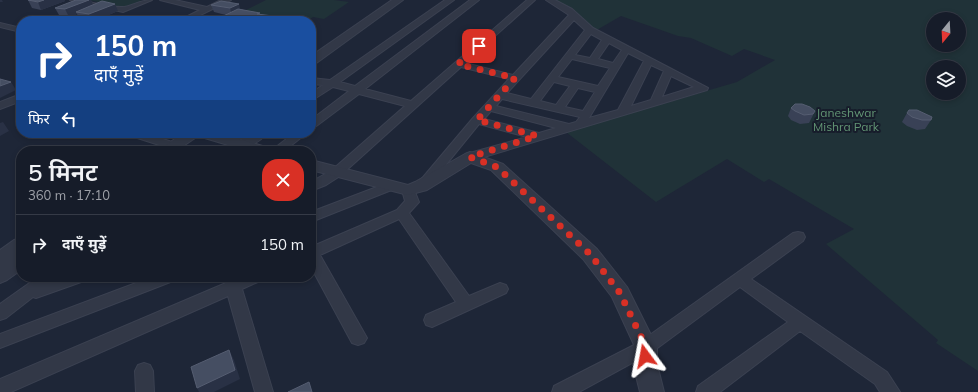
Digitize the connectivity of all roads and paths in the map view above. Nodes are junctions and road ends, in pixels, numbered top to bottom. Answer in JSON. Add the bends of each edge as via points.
{"nodes":[{"id":1,"x":74,"y":0,"type":"edge"},
{"id":2,"x":148,"y":0,"type":"edge"},
{"id":3,"x":164,"y":0,"type":"edge"},
{"id":4,"x":226,"y":0,"type":"edge"},
{"id":5,"x":387,"y":0,"type":"edge"},
{"id":6,"x":398,"y":0,"type":"edge"},
{"id":7,"x":450,"y":0,"type":"edge"},
{"id":8,"x":475,"y":0,"type":"edge"},
{"id":9,"x":531,"y":0,"type":"edge"},
{"id":10,"x":550,"y":0,"type":"edge"},
{"id":11,"x":207,"y":9,"type":"junction"},
{"id":12,"x":192,"y":16,"type":"edge"},
{"id":13,"x":574,"y":16,"type":"junction"},
{"id":14,"x":0,"y":24,"type":"edge"},
{"id":15,"x":16,"y":29,"type":"edge"},
{"id":16,"x":590,"y":30,"type":"junction"},
{"id":17,"x":608,"y":38,"type":"junction"},
{"id":18,"x":627,"y":48,"type":"junction"},
{"id":19,"x":316,"y":49,"type":"edge"},
{"id":20,"x":569,"y":56,"type":"junction"},
{"id":21,"x":316,"y":57,"type":"edge"},
{"id":22,"x":649,"y":60,"type":"junction"},
{"id":23,"x":592,"y":61,"type":"junction"},
{"id":24,"x":458,"y":64,"type":"junction"},
{"id":25,"x":616,"y":66,"type":"junction"},
{"id":26,"x":668,"y":70,"type":"junction"},
{"id":27,"x":515,"y":78,"type":"junction"},
{"id":28,"x":552,"y":79,"type":"junction"},
{"id":29,"x":316,"y":82,"type":"edge"},
{"id":30,"x":331,"y":83,"type":"junction"},
{"id":31,"x":576,"y":84,"type":"junction"},
{"id":32,"x":357,"y":90,"type":"junction"},
{"id":33,"x":601,"y":90,"type":"junction"},
{"id":34,"x":316,"y":94,"type":"edge"},
{"id":35,"x":500,"y":95,"type":"junction"},
{"id":36,"x":16,"y":100,"type":"edge"},
{"id":37,"x":655,"y":102,"type":"junction"},
{"id":38,"x":533,"y":103,"type":"junction"},
{"id":39,"x":413,"y":105,"type":"junction"},
{"id":40,"x":0,"y":106,"type":"edge"},
{"id":41,"x":489,"y":107,"type":"junction"},
{"id":42,"x":558,"y":108,"type":"junction"},
{"id":43,"x":623,"y":111,"type":"junction"},
{"id":44,"x":583,"y":119,"type":"junction"},
{"id":45,"x":477,"y":120,"type":"junction"},
{"id":46,"x":316,"y":121,"type":"edge"},
{"id":47,"x":568,"y":127,"type":"junction"},
{"id":48,"x":537,"y":136,"type":"junction"},
{"id":49,"x":146,"y":138,"type":"edge"},
{"id":50,"x":195,"y":138,"type":"edge"},
{"id":51,"x":216,"y":138,"type":"edge"},
{"id":52,"x":253,"y":138,"type":"edge"},
{"id":53,"x":294,"y":138,"type":"edge"},
{"id":54,"x":168,"y":146,"type":"edge"},
{"id":55,"x":181,"y":146,"type":"edge"},
{"id":56,"x":236,"y":146,"type":"edge"},
{"id":57,"x":241,"y":146,"type":"edge"},
{"id":58,"x":284,"y":146,"type":"edge"},
{"id":59,"x":470,"y":157,"type":"junction"},
{"id":60,"x":316,"y":167,"type":"edge"},
{"id":61,"x":336,"y":173,"type":"junction"},
{"id":62,"x":316,"y":185,"type":"edge"},
{"id":63,"x":390,"y":186,"type":"junction"},
{"id":64,"x":415,"y":188,"type":"junction"},
{"id":65,"x":402,"y":212,"type":"junction"},
{"id":66,"x":316,"y":215,"type":"edge"},
{"id":67,"x":798,"y":237,"type":"dead end"},
{"id":68,"x":16,"y":248,"type":"edge"},
{"id":69,"x":316,"y":251,"type":"edge"},
{"id":70,"x":0,"y":259,"type":"edge"},
{"id":71,"x":316,"y":262,"type":"edge"},
{"id":72,"x":16,"y":264,"type":"edge"},
{"id":73,"x":0,"y":275,"type":"edge"},
{"id":74,"x":739,"y":279,"type":"junction"},
{"id":75,"x":42,"y":282,"type":"edge"},
{"id":76,"x":64,"y":282,"type":"edge"},
{"id":77,"x":155,"y":282,"type":"edge"},
{"id":78,"x":244,"y":282,"type":"edge"},
{"id":79,"x":233,"y":287,"type":"junction"},
{"id":80,"x":500,"y":289,"type":"dead end"},
{"id":81,"x":23,"y":296,"type":"junction"},
{"id":82,"x":467,"y":305,"type":"junction"},
{"id":83,"x":0,"y":313,"type":"edge"},
{"id":84,"x":432,"y":320,"type":"dead end"},
{"id":85,"x":801,"y":322,"type":"junction"},
{"id":86,"x":358,"y":338,"type":"dead end"},
{"id":87,"x":0,"y":341,"type":"edge"},
{"id":88,"x":646,"y":347,"type":"junction"},
{"id":89,"x":144,"y":371,"type":"dead end"},
{"id":90,"x":0,"y":388,"type":"edge"},
{"id":91,"x":145,"y":392,"type":"edge"},
{"id":92,"x":264,"y":392,"type":"edge"},
{"id":93,"x":562,"y":392,"type":"edge"},
{"id":94,"x":652,"y":392,"type":"edge"},
{"id":95,"x":705,"y":392,"type":"edge"},
{"id":96,"x":891,"y":392,"type":"edge"}],
"edges":[{"from":1,"to":2,"type":"street","via":[[123,10]]},
{"from":3,"to":11,"type":"street"},
{"from":4,"to":11,"type":"street"},
{"from":5,"to":19,"type":"street"},
{"from":6,"to":21,"type":"street"},
{"from":7,"to":30,"type":"street"},
{"from":8,"to":32,"type":"street"},
{"from":9,"to":24,"type":"street"},
{"from":10,"to":13,"type":"street"},
{"from":11,"to":12,"type":"street"},
{"from":13,"to":16,"type":"street"},
{"from":13,"to":27,"type":"street"},
{"from":14,"to":15,"type":"street"},
{"from":16,"to":17,"type":"street"},
{"from":16,"to":20,"type":"street"},
{"from":17,"to":18,"type":"street"},
{"from":17,"to":23,"type":"street"},
{"from":18,"to":22,"type":"street"},
{"from":18,"to":25,"type":"street"},
{"from":20,"to":23,"type":"street"},
{"from":20,"to":28,"type":"street"},
{"from":22,"to":26,"type":"street"},
{"from":22,"to":43,"type":"street"},
{"from":23,"to":25,"type":"street"},
{"from":24,"to":27,"type":"street"},
{"from":24,"to":39,"type":"street"},
{"from":25,"to":33,"type":"street"},
{"from":26,"to":37,"type":"street"},
{"from":26,"to":37,"type":"street","via":[[702,88]]},
{"from":27,"to":35,"type":"street"},
{"from":28,"to":31,"type":"street"},
{"from":28,"to":38,"type":"street"},
{"from":29,"to":30,"type":"street"},
{"from":30,"to":32,"type":"street"},
{"from":30,"to":34,"type":"street"},
{"from":31,"to":33,"type":"street"},
{"from":31,"to":42,"type":"street"},
{"from":32,"to":39,"type":"street"},
{"from":32,"to":46,"type":"street"},
{"from":33,"to":44,"type":"street"},
{"from":35,"to":38,"type":"street"},
{"from":35,"to":41,"type":"street"},
{"from":36,"to":40,"type":"street"},
{"from":37,"to":43,"type":"street"},
{"from":38,"to":42,"type":"street"},
{"from":39,"to":61,"type":"street"},
{"from":41,"to":45,"type":"street"},
{"from":41,"to":47,"type":"street"},
{"from":42,"to":44,"type":"street"},
{"from":43,"to":44,"type":"street"},
{"from":44,"to":47,"type":"street"},
{"from":45,"to":48,"type":"street"},
{"from":45,"to":64,"type":"street"},
{"from":47,"to":48,"type":"street"},
{"from":48,"to":59,"type":"street"},
{"from":49,"to":54,"type":"street"},
{"from":50,"to":55,"type":"street"},
{"from":51,"to":56,"type":"street"},
{"from":52,"to":57,"type":"street"},
{"from":53,"to":58,"type":"street"},
{"from":59,"to":64,"type":"street"},
{"from":59,"to":88,"type":"street","via":[[497,167],[590,254],[620,293]]},
{"from":60,"to":61,"type":"street"},
{"from":61,"to":62,"type":"street"},
{"from":61,"to":63,"type":"street"},
{"from":63,"to":64,"type":"street"},
{"from":63,"to":66,"type":"street"},
{"from":64,"to":65,"type":"street","via":[[412,202]]},
{"from":65,"to":69,"type":"street"},
{"from":65,"to":82,"type":"street"},
{"from":67,"to":74,"type":"street"},
{"from":68,"to":70,"type":"street"},
{"from":71,"to":86,"type":"street"},
{"from":72,"to":73,"type":"street"},
{"from":74,"to":85,"type":"street"},
{"from":74,"to":88,"type":"street"},
{"from":75,"to":81,"type":"street"},
{"from":76,"to":81,"type":"street"},
{"from":77,"to":87,"type":"street"},
{"from":78,"to":79,"type":"street"},
{"from":79,"to":90,"type":"street"},
{"from":79,"to":92,"type":"street"},
{"from":80,"to":82,"type":"street"},
{"from":81,"to":83,"type":"street"},
{"from":82,"to":84,"type":"street"},
{"from":85,"to":95,"type":"street"},
{"from":85,"to":96,"type":"street","via":[[881,378]]},
{"from":88,"to":93,"type":"street"},
{"from":88,"to":94,"type":"street","via":[[645,364]]},
{"from":89,"to":91,"type":"street"}]}
